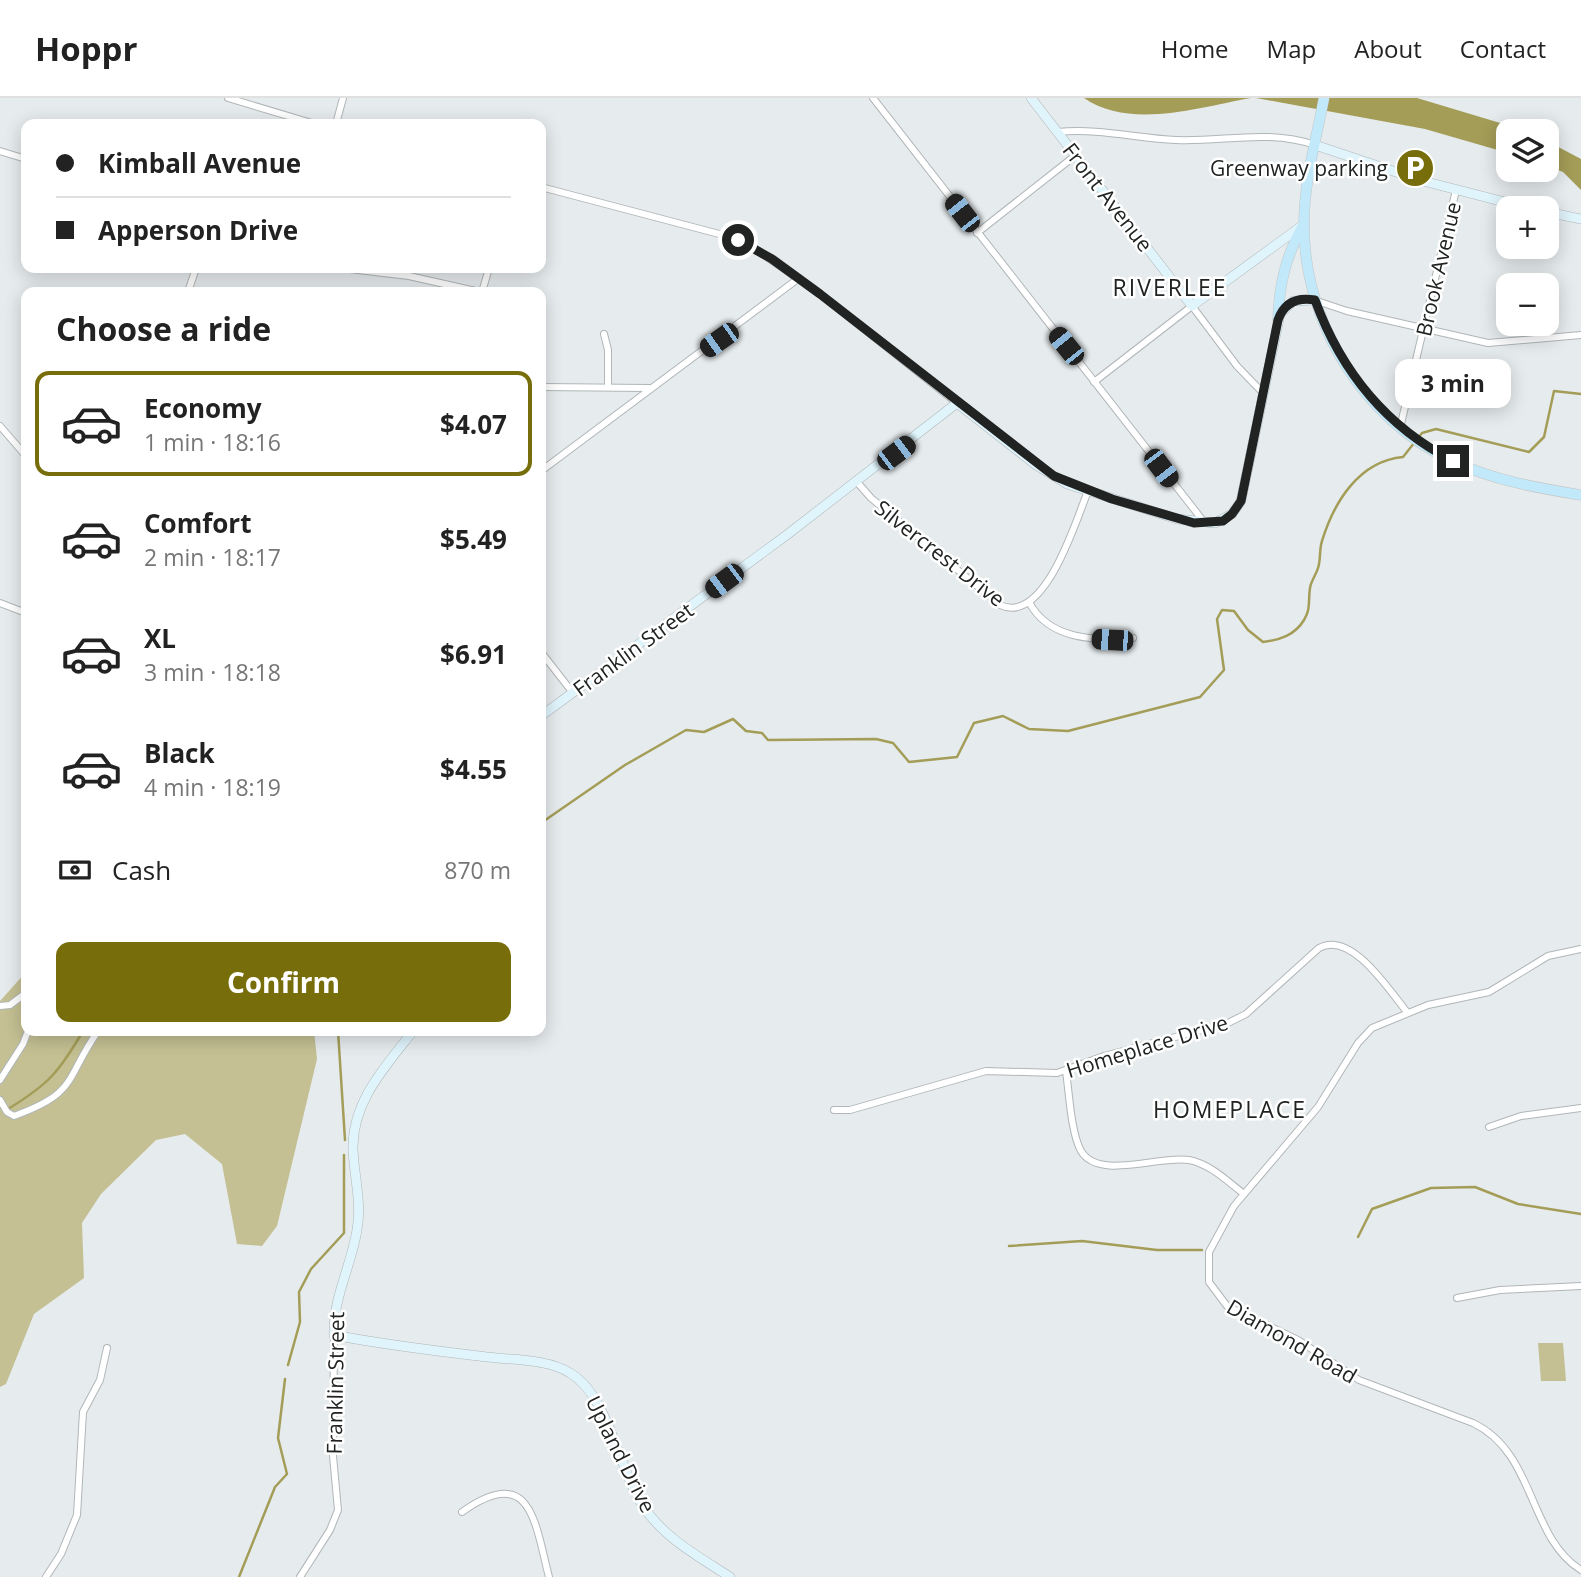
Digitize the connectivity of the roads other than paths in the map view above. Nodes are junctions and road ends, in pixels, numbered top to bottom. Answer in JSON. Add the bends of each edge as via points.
{"nodes":[{"id":1,"x":228,"y":98,"type":"edge"},
{"id":2,"x":343,"y":98,"type":"edge"},
{"id":3,"x":873,"y":98,"type":"edge"},
{"id":4,"x":1031,"y":98,"type":"edge"},
{"id":5,"x":1324,"y":98,"type":"edge"},
{"id":6,"x":299,"y":119,"type":"edge"},
{"id":7,"x":337,"y":119,"type":"edge"},
{"id":8,"x":1058,"y":132,"type":"junction"},
{"id":9,"x":1315,"y":145,"type":"junction"},
{"id":10,"x":0,"y":151,"type":"edge"},
{"id":11,"x":1076,"y":155,"type":"junction"},
{"id":12,"x":21,"y":157,"type":"edge"},
{"id":13,"x":546,"y":188,"type":"edge"},
{"id":14,"x":1456,"y":190,"type":"junction"},
{"id":15,"x":1496,"y":200,"type":"edge"},
{"id":16,"x":1559,"y":214,"type":"edge"},
{"id":17,"x":1581,"y":219,"type":"edge"},
{"id":18,"x":1304,"y":224,"type":"junction"},
{"id":19,"x":977,"y":233,"type":"junction"},
{"id":20,"x":384,"y":273,"type":"edge"},
{"id":21,"x":799,"y":278,"type":"junction"},
{"id":22,"x":458,"y":287,"type":"edge"},
{"id":23,"x":1315,"y":300,"type":"junction"},
{"id":24,"x":1192,"y":306,"type":"junction"},
{"id":25,"x":1278,"y":320,"type":"junction"},
{"id":26,"x":1425,"y":330,"type":"junction"},
{"id":27,"x":604,"y":334,"type":"dead end"},
{"id":28,"x":1581,"y":335,"type":"edge"},
{"id":29,"x":1094,"y":382,"type":"junction"},
{"id":30,"x":546,"y":387,"type":"edge"},
{"id":31,"x":608,"y":387,"type":"junction"},
{"id":32,"x":651,"y":388,"type":"junction"},
{"id":33,"x":1264,"y":393,"type":"junction"},
{"id":34,"x":957,"y":403,"type":"junction"},
{"id":35,"x":0,"y":426,"type":"edge"},
{"id":36,"x":1400,"y":428,"type":"junction"},
{"id":37,"x":21,"y":450,"type":"edge"},
{"id":38,"x":546,"y":467,"type":"edge"},
{"id":39,"x":857,"y":482,"type":"junction"},
{"id":40,"x":1088,"y":491,"type":"junction"},
{"id":41,"x":1581,"y":495,"type":"edge"},
{"id":42,"x":1206,"y":523,"type":"junction"},
{"id":43,"x":1029,"y":602,"type":"junction"},
{"id":44,"x":0,"y":603,"type":"edge"},
{"id":45,"x":21,"y":611,"type":"edge"},
{"id":46,"x":1133,"y":638,"type":"dead end"},
{"id":47,"x":546,"y":658,"type":"edge"},
{"id":48,"x":573,"y":693,"type":"junction"},
{"id":49,"x":546,"y":712,"type":"edge"},
{"id":50,"x":1581,"y":949,"type":"edge"},
{"id":51,"x":21,"y":998,"type":"edge"},
{"id":52,"x":0,"y":1006,"type":"edge"},
{"id":53,"x":1407,"y":1012,"type":"junction"},
{"id":54,"x":26,"y":1036,"type":"edge"},
{"id":55,"x":95,"y":1036,"type":"edge"},
{"id":56,"x":409,"y":1036,"type":"edge"},
{"id":57,"x":1066,"y":1071,"type":"junction"},
{"id":58,"x":0,"y":1080,"type":"edge"},
{"id":59,"x":0,"y":1100,"type":"edge"},
{"id":60,"x":1581,"y":1108,"type":"edge"},
{"id":61,"x":834,"y":1110,"type":"dead end"},
{"id":62,"x":1489,"y":1127,"type":"dead end"},
{"id":63,"x":1244,"y":1194,"type":"junction"},
{"id":64,"x":1581,"y":1286,"type":"edge"},
{"id":65,"x":1457,"y":1298,"type":"dead end"},
{"id":66,"x":334,"y":1335,"type":"junction"},
{"id":67,"x":107,"y":1348,"type":"dead end"},
{"id":68,"x":462,"y":1512,"type":"dead end"},
{"id":69,"x":1581,"y":1570,"type":"edge"},
{"id":70,"x":46,"y":1577,"type":"edge"},
{"id":71,"x":300,"y":1577,"type":"edge"},
{"id":72,"x":549,"y":1577,"type":"edge"},
{"id":73,"x":730,"y":1577,"type":"edge"}],
"edges":[{"from":1,"to":6,"type":"street"},
{"from":2,"to":7,"type":"street"},
{"from":3,"to":19,"type":"street"},
{"from":4,"to":8,"type":"street","name":"Front Avenue"},
{"from":5,"to":9,"type":"main road"},
{"from":8,"to":9,"type":"street","via":[[1094,130],[1194,140],[1258,134]]},
{"from":8,"to":11,"type":"street","name":"Front Avenue"},
{"from":9,"to":14,"type":"street"},
{"from":9,"to":18,"type":"main road"},
{"from":10,"to":12,"type":"street"},
{"from":11,"to":19,"type":"street"},
{"from":11,"to":24,"type":"street","name":"Front Avenue"},
{"from":13,"to":21,"type":"street","via":[[723,235],[763,253]]},
{"from":14,"to":15,"type":"street"},
{"from":14,"to":26,"type":"street","name":"Brook Avenue"},
{"from":16,"to":17,"type":"street"},
{"from":18,"to":23,"type":"main road"},
{"from":18,"to":24,"type":"street"},
{"from":18,"to":25,"type":"main road","via":[[1284,269]]},
{"from":19,"to":29,"type":"street"},
{"from":20,"to":22,"type":"street"},
{"from":21,"to":32,"type":"street"},
{"from":21,"to":34,"type":"street"},
{"from":23,"to":25,"type":"street","via":[[1293,301]]},
{"from":23,"to":26,"type":"street"},
{"from":23,"to":36,"type":"main road","via":[[1348,368]]},
{"from":24,"to":29,"type":"street"},
{"from":24,"to":33,"type":"street","name":"Front Avenue","via":[[1237,366]]},
{"from":25,"to":33,"type":"street"},
{"from":26,"to":28,"type":"street","via":[[1488,343]]},
{"from":26,"to":36,"type":"street","name":"Brook Avenue"},
{"from":27,"to":31,"type":"street"},
{"from":29,"to":42,"type":"street"},
{"from":30,"to":31,"type":"street"},
{"from":31,"to":32,"type":"street"},
{"from":32,"to":38,"type":"street"},
{"from":33,"to":42,"type":"street","via":[[1241,501],[1226,519]]},
{"from":34,"to":39,"type":"street","name":"Franklin Street"},
{"from":34,"to":40,"type":"street","via":[[1045,471]]},
{"from":35,"to":37,"type":"street"},
{"from":36,"to":41,"type":"main road","via":[[1453,461],[1504,480]]},
{"from":39,"to":43,"type":"street","name":"Silvercrest Drive","via":[[1000,605],[1016,608]]},
{"from":39,"to":48,"type":"street","name":"Franklin Street"},
{"from":40,"to":42,"type":"street","via":[[1177,519]]},
{"from":40,"to":43,"type":"street","name":"Silvercrest Drive","via":[[1056,568]]},
{"from":43,"to":46,"type":"street","name":"Silvercrest Drive","via":[[1040,618],[1064,633],[1095,639]]},
{"from":44,"to":45,"type":"street"},
{"from":47,"to":48,"type":"street"},
{"from":48,"to":49,"type":"street","name":"Franklin Street"},
{"from":50,"to":53,"type":"street","name":"Diamond Road","via":[[1548,956],[1489,992]]},
{"from":51,"to":52,"type":"street"},
{"from":53,"to":57,"type":"street","name":"Homeplace Drive","via":[[1350,948],[1331,943],[1318,947],[1236,1020]]},
{"from":53,"to":63,"type":"street","name":"Diamond Road","via":[[1364,1035],[1318,1107]]},
{"from":54,"to":58,"type":"street"},
{"from":55,"to":59,"type":"street","via":[[65,1088],[52,1101],[14,1116]]},
{"from":56,"to":66,"type":"street","name":"Franklin Street","via":[[383,1066],[358,1119],[353,1146],[358,1228],[337,1294]]},
{"from":57,"to":61,"type":"street","name":"Homeplace Drive","via":[[986,1071],[850,1110]]},
{"from":57,"to":63,"type":"street","via":[[1079,1146],[1088,1159],[1109,1166],[1185,1160],[1206,1166]]},
{"from":60,"to":62,"type":"street","via":[[1521,1116]]},
{"from":63,"to":69,"type":"street","name":"Diamond Road","via":[[1218,1230],[1209,1252],[1207,1273],[1219,1299],[1244,1316],[1298,1340],[1359,1380],[1490,1433],[1521,1474],[1560,1553]]},
{"from":64,"to":65,"type":"street","via":[[1521,1287]]},
{"from":66,"to":71,"type":"street","name":"Franklin Street","via":[[333,1456],[338,1510]]},
{"from":66,"to":73,"type":"street","name":"Upland Drive","via":[[571,1373],[595,1401],[632,1487],[650,1516],[676,1541]]},
{"from":67,"to":70,"type":"street","via":[[100,1380],[83,1412],[76,1516]]},
{"from":68,"to":72,"type":"street","via":[[494,1494],[510,1494],[524,1501],[532,1512]]}]}
